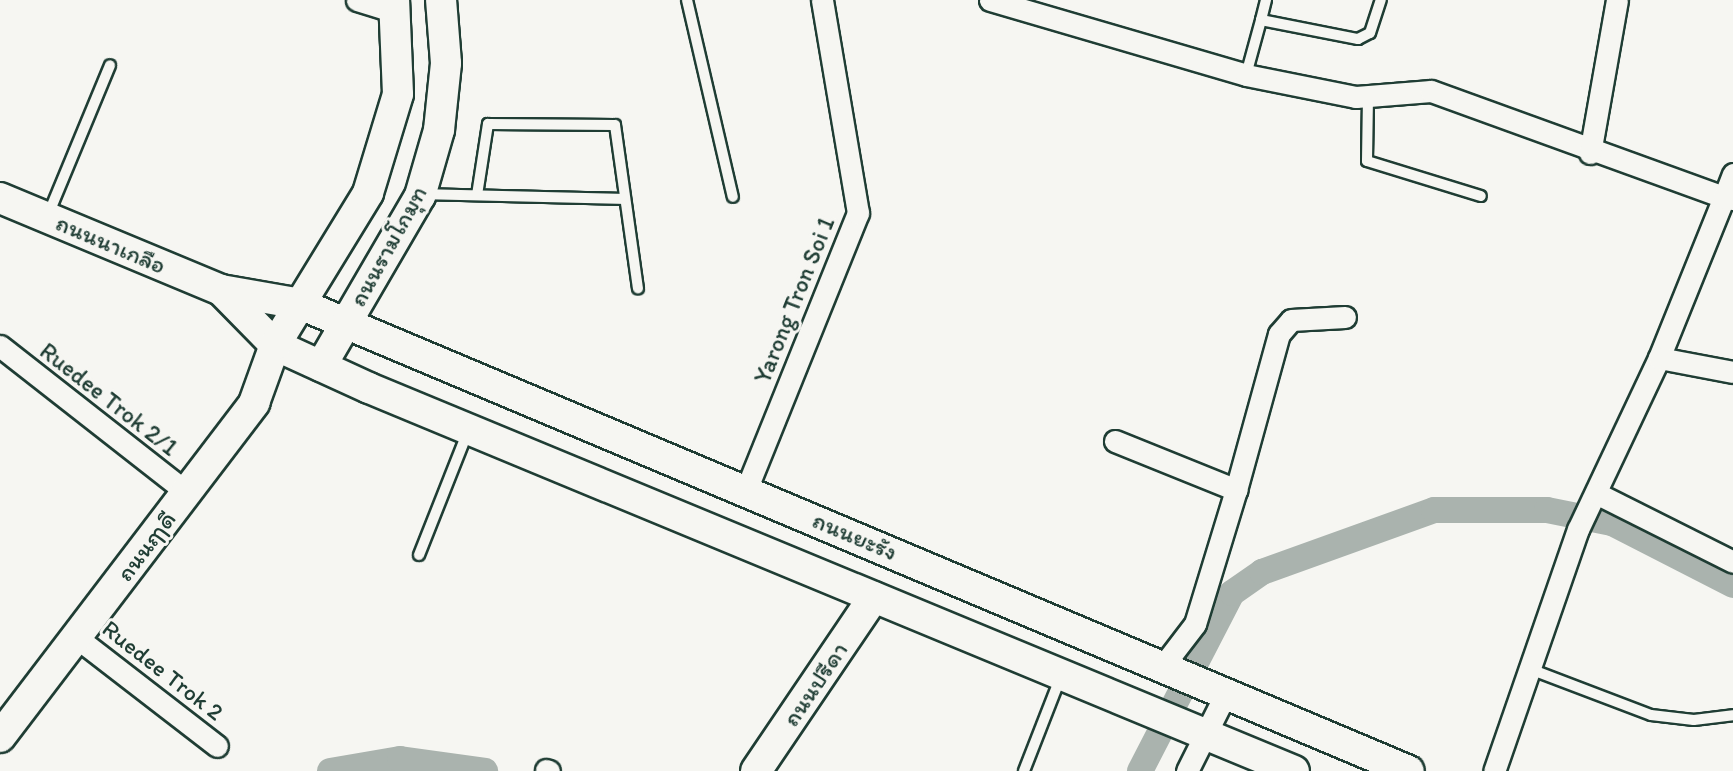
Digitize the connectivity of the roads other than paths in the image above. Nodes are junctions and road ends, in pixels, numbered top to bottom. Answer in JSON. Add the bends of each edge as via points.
{"nodes":[{"id":1,"x":357,"y":0,"type":"edge"},
{"id":2,"x":441,"y":0,"type":"edge"},
{"id":3,"x":687,"y":0,"type":"edge"},
{"id":4,"x":822,"y":0,"type":"edge"},
{"id":5,"x":990,"y":0,"type":"edge"},
{"id":6,"x":1266,"y":0,"type":"edge"},
{"id":7,"x":1381,"y":0,"type":"edge"},
{"id":8,"x":1617,"y":0,"type":"edge"},
{"id":9,"x":395,"y":6,"type":"edge"},
{"id":10,"x":1043,"y":8,"type":"edge"},
{"id":11,"x":1261,"y":20,"type":"junction"},
{"id":12,"x":110,"y":65,"type":"dead end"},
{"id":13,"x":1246,"y":75,"type":"junction"},
{"id":14,"x":1368,"y":97,"type":"junction"},
{"id":15,"x":1590,"y":153,"type":"junction"},
{"id":16,"x":1733,"y":174,"type":"edge"},
{"id":17,"x":421,"y":194,"type":"junction"},
{"id":18,"x":477,"y":195,"type":"junction"},
{"id":19,"x":1481,"y":196,"type":"dead end"},
{"id":20,"x":733,"y":197,"type":"dead end"},
{"id":21,"x":0,"y":198,"type":"edge"},
{"id":22,"x":1728,"y":198,"type":"edge"},
{"id":23,"x":622,"y":199,"type":"junction"},
{"id":24,"x":47,"y":218,"type":"junction"},
{"id":25,"x":638,"y":288,"type":"dead end"},
{"id":26,"x":221,"y":290,"type":"junction"},
{"id":27,"x":300,"y":304,"type":"junction"},
{"id":28,"x":1345,"y":317,"type":"dead end"},
{"id":29,"x":344,"y":326,"type":"junction"},
{"id":30,"x":275,"y":345,"type":"junction"},
{"id":31,"x":0,"y":346,"type":"edge"},
{"id":32,"x":1659,"y":358,"type":"junction"},
{"id":33,"x":321,"y":366,"type":"junction"},
{"id":34,"x":1733,"y":372,"type":"edge"},
{"id":35,"x":469,"y":429,"type":"junction"},
{"id":36,"x":1115,"y":441,"type":"dead end"},
{"id":37,"x":746,"y":490,"type":"junction"},
{"id":38,"x":1236,"y":490,"type":"junction"},
{"id":39,"x":186,"y":492,"type":"junction"},
{"id":40,"x":1593,"y":499,"type":"junction"},
{"id":41,"x":419,"y":555,"type":"dead end"},
{"id":42,"x":1733,"y":562,"type":"edge"},
{"id":43,"x":874,"y":597,"type":"junction"},
{"id":44,"x":76,"y":637,"type":"junction"},
{"id":45,"x":1165,"y":668,"type":"junction"},
{"id":46,"x":1530,"y":669,"type":"junction"},
{"id":47,"x":1062,"y":674,"type":"junction"},
{"id":48,"x":1219,"y":690,"type":"junction"},
{"id":49,"x":1733,"y":715,"type":"edge"},
{"id":50,"x":1199,"y":731,"type":"junction"},
{"id":51,"x":0,"y":737,"type":"edge"},
{"id":52,"x":217,"y":746,"type":"dead end"},
{"id":53,"x":756,"y":771,"type":"edge"},
{"id":54,"x":1024,"y":771,"type":"edge"},
{"id":55,"x":1187,"y":771,"type":"edge"},
{"id":56,"x":1294,"y":771,"type":"edge"},
{"id":57,"x":1409,"y":771,"type":"edge"},
{"id":58,"x":1494,"y":771,"type":"edge"}],
"edges":[{"from":1,"to":9,"type":"street"},
{"from":2,"to":17,"type":"main road","name":"ถนนรามโกมุท","via":[[446,63],[439,130]]},
{"from":3,"to":20,"type":"lane"},
{"from":4,"to":37,"type":"street","name":"Yarong Tron Soi 1","via":[[858,213]]},
{"from":5,"to":10,"type":"street"},
{"from":6,"to":11,"type":"lane"},
{"from":7,"to":11,"type":"lane","via":[[1370,33],[1358,39]]},
{"from":8,"to":15,"type":"street"},
{"from":9,"to":27,"type":"main road","name":"ถนนรามโกมุท","via":[[398,94],[368,193]]},
{"from":10,"to":13,"type":"street"},
{"from":11,"to":13,"type":"lane"},
{"from":12,"to":24,"type":"lane"},
{"from":13,"to":14,"type":"street"},
{"from":14,"to":15,"type":"street","via":[[1431,91]]},
{"from":14,"to":19,"type":"lane","via":[[1367,162]]},
{"from":15,"to":22,"type":"street"},
{"from":16,"to":22,"type":"street"},
{"from":17,"to":18,"type":"lane"},
{"from":17,"to":29,"type":"main road","name":"ถนนรามโกมุท"},
{"from":18,"to":23,"type":"lane"},
{"from":18,"to":23,"type":"lane","via":[[488,124],[615,125]]},
{"from":21,"to":24,"type":"main road","name":"ถนนนาเกลือ"},
{"from":22,"to":32,"type":"street"},
{"from":23,"to":25,"type":"lane"},
{"from":24,"to":26,"type":"main road","name":"ถนนนาเกลือ"},
{"from":26,"to":27,"type":"main road","name":"ถนนนาเกลือ"},
{"from":26,"to":30,"type":"main road","name":"ถนนนาเกลือ"},
{"from":27,"to":29,"type":"main road","name":"ถนนยะรัง"},
{"from":27,"to":30,"type":"main road","name":"ถนนรามโกมุท"},
{"from":28,"to":38,"type":"street","via":[[1292,320],[1279,334]]},
{"from":29,"to":33,"type":"main road","name":"ถนนรามโกมุท"},
{"from":29,"to":37,"type":"main road","name":"ถนนยะรัง"},
{"from":30,"to":33,"type":"main road","name":"ถนนยะรัง"},
{"from":30,"to":39,"type":"main road","name":"ถนนฤๅดี","via":[[254,402]]},
{"from":31,"to":39,"type":"street","name":"Ruedee Trok 2/1"},
{"from":32,"to":34,"type":"street"},
{"from":32,"to":40,"type":"street"},
{"from":33,"to":35,"type":"main road","name":"ถนนยะรัง"},
{"from":35,"to":41,"type":"lane"},
{"from":35,"to":43,"type":"main road","name":"ถนนยะรัง"},
{"from":36,"to":38,"type":"street"},
{"from":37,"to":45,"type":"main road","name":"ถนนยะรัง"},
{"from":38,"to":45,"type":"street","via":[[1195,624]]},
{"from":39,"to":44,"type":"main road","name":"ถนนฤๅดี"},
{"from":40,"to":42,"type":"street"},
{"from":40,"to":46,"type":"street","via":[[1578,529]]},
{"from":43,"to":47,"type":"main road","name":"ถนนยะรัง"},
{"from":43,"to":53,"type":"main road","name":"ถนนปรีดา"},
{"from":44,"to":51,"type":"main road","name":"ถนนฤๅดี"},
{"from":44,"to":52,"type":"street","name":"Ruedee Trok 2"},
{"from":45,"to":48,"type":"main road","name":"ถนนยะรัง"},
{"from":46,"to":49,"type":"lane","via":[[1651,715],[1694,720]]},
{"from":46,"to":58,"type":"street"},
{"from":47,"to":50,"type":"main road","name":"ถนนยะรัง"},
{"from":47,"to":54,"type":"lane"},
{"from":48,"to":50,"type":"street"},
{"from":48,"to":57,"type":"main road","name":"ถนนยะรัง"},
{"from":50,"to":55,"type":"street"},
{"from":50,"to":56,"type":"main road","name":"ถนนยะรัง"}]}
